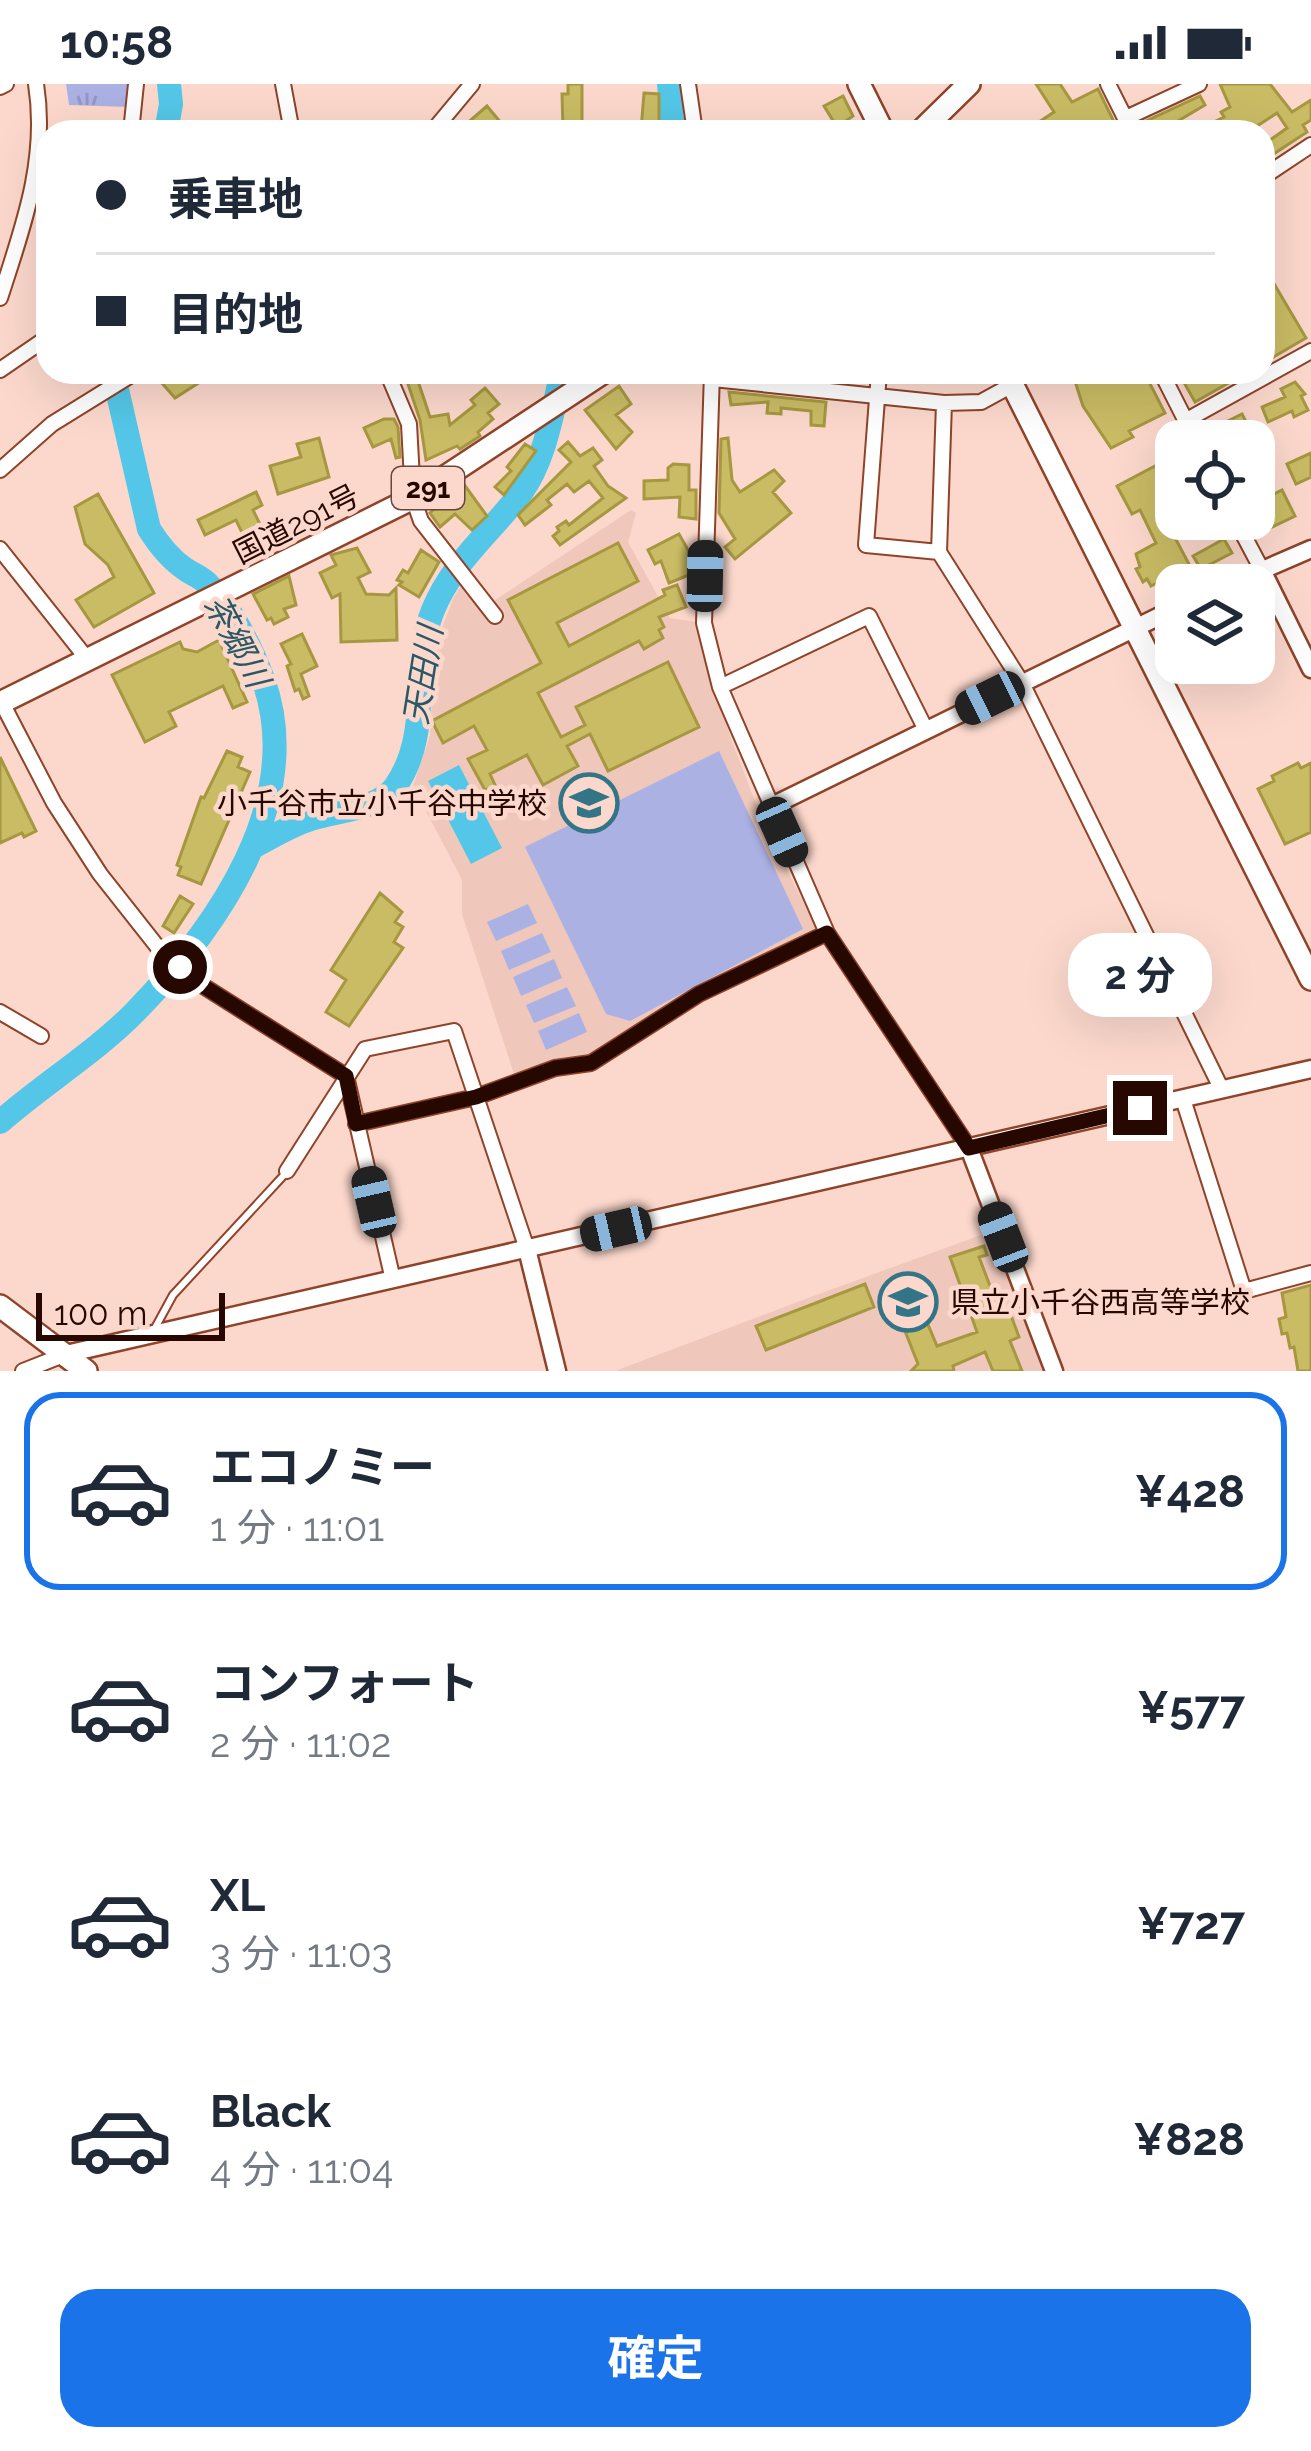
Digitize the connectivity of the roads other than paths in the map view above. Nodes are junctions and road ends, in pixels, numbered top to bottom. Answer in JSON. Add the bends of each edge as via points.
{"nodes":[{"id":1,"x":36,"y":84,"type":"edge"},
{"id":2,"x":136,"y":84,"type":"edge"},
{"id":3,"x":283,"y":84,"type":"edge"},
{"id":4,"x":472,"y":84,"type":"edge"},
{"id":5,"x":688,"y":84,"type":"edge"},
{"id":6,"x":859,"y":84,"type":"edge"},
{"id":7,"x":969,"y":84,"type":"edge"},
{"id":8,"x":1108,"y":84,"type":"edge"},
{"id":9,"x":1199,"y":84,"type":"edge"},
{"id":10,"x":42,"y":120,"type":"edge"},
{"id":11,"x":132,"y":120,"type":"edge"},
{"id":12,"x":290,"y":120,"type":"edge"},
{"id":13,"x":442,"y":120,"type":"edge"},
{"id":14,"x":693,"y":120,"type":"edge"},
{"id":15,"x":873,"y":120,"type":"edge"},
{"id":16,"x":932,"y":120,"type":"edge"},
{"id":17,"x":1126,"y":120,"type":"edge"},
{"id":18,"x":1138,"y":120,"type":"edge"},
{"id":19,"x":1311,"y":145,"type":"edge"},
{"id":20,"x":36,"y":164,"type":"edge"},
{"id":21,"x":1275,"y":168,"type":"edge"},
{"id":22,"x":0,"y":298,"type":"edge"},
{"id":23,"x":36,"y":345,"type":"edge"},
{"id":24,"x":1311,"y":351,"type":"edge"},
{"id":25,"x":0,"y":355,"type":"edge"},
{"id":26,"x":1,"y":369,"type":"edge"},
{"id":27,"x":1275,"y":371,"type":"edge"},
{"id":28,"x":118,"y":384,"type":"edge"},
{"id":29,"x":392,"y":384,"type":"edge"},
{"id":30,"x":586,"y":384,"type":"edge"},
{"id":31,"x":713,"y":384,"type":"edge"},
{"id":32,"x":779,"y":384,"type":"edge"},
{"id":33,"x":878,"y":384,"type":"edge"},
{"id":34,"x":1002,"y":384,"type":"edge"},
{"id":35,"x":1012,"y":384,"type":"edge"},
{"id":36,"x":1167,"y":384,"type":"edge"},
{"id":37,"x":1252,"y":384,"type":"edge"},
{"id":38,"x":877,"y":396,"type":"junction"},
{"id":39,"x":944,"y":404,"type":"junction"},
{"id":40,"x":1185,"y":420,"type":"edge"},
{"id":41,"x":1187,"y":420,"type":"edge"},
{"id":42,"x":0,"y":470,"type":"edge"},
{"id":43,"x":412,"y":498,"type":"junction"},
{"id":44,"x":0,"y":549,"type":"edge"},
{"id":45,"x":1311,"y":549,"type":"edge"},
{"id":46,"x":939,"y":552,"type":"junction"},
{"id":47,"x":1275,"y":564,"type":"edge"},
{"id":48,"x":1275,"y":596,"type":"edge"},
{"id":49,"x":495,"y":616,"type":"dead end"},
{"id":50,"x":1155,"y":618,"type":"edge"},
{"id":51,"x":1134,"y":627,"type":"junction"},
{"id":52,"x":88,"y":660,"type":"junction"},
{"id":53,"x":1311,"y":669,"type":"edge"},
{"id":54,"x":1022,"y":683,"type":"junction"},
{"id":55,"x":720,"y":687,"type":"junction"},
{"id":56,"x":1,"y":703,"type":"edge"},
{"id":57,"x":926,"y":730,"type":"junction"},
{"id":58,"x":770,"y":807,"type":"junction"},
{"id":59,"x":827,"y":933,"type":"junction"},
{"id":60,"x":1311,"y":979,"type":"edge"},
{"id":61,"x":0,"y":1012,"type":"edge"},
{"id":62,"x":41,"y":1036,"type":"dead end"},
{"id":63,"x":1311,"y":1069,"type":"edge"},
{"id":64,"x":346,"y":1076,"type":"junction"},
{"id":65,"x":1222,"y":1090,"type":"junction"},
{"id":66,"x":476,"y":1097,"type":"junction"},
{"id":67,"x":1183,"y":1099,"type":"junction"},
{"id":68,"x":356,"y":1124,"type":"junction"},
{"id":69,"x":969,"y":1148,"type":"junction"},
{"id":70,"x":287,"y":1171,"type":"joint"},
{"id":71,"x":527,"y":1249,"type":"junction"},
{"id":72,"x":1311,"y":1273,"type":"edge"},
{"id":73,"x":393,"y":1280,"type":"junction"},
{"id":74,"x":0,"y":1306,"type":"edge"},
{"id":75,"x":151,"y":1335,"type":"junction"},
{"id":76,"x":66,"y":1354,"type":"junction"},
{"id":77,"x":23,"y":1371,"type":"edge"},
{"id":78,"x":86,"y":1371,"type":"edge"},
{"id":79,"x":557,"y":1371,"type":"edge"},
{"id":80,"x":1054,"y":1371,"type":"edge"}],
"edges":[{"from":1,"to":10,"type":"street"},
{"from":2,"to":11,"type":"street"},
{"from":3,"to":12,"type":"street"},
{"from":4,"to":13,"type":"street"},
{"from":5,"to":14,"type":"street"},
{"from":6,"to":15,"type":"main road"},
{"from":7,"to":16,"type":"main road"},
{"from":8,"to":17,"type":"street"},
{"from":9,"to":18,"type":"street"},
{"from":19,"to":21,"type":"street"},
{"from":20,"to":22,"type":"street"},
{"from":23,"to":26,"type":"street"},
{"from":24,"to":27,"type":"street"},
{"from":25,"to":26,"type":"street"},
{"from":28,"to":42,"type":"street","via":[[52,424]]},
{"from":29,"to":43,"type":"street","via":[[409,424]]},
{"from":30,"to":43,"type":"main road","name":"国道291号","number":"291"},
{"from":31,"to":55,"type":"street","via":[[704,623]]},
{"from":32,"to":38,"type":"street"},
{"from":33,"to":38,"type":"street"},
{"from":34,"to":39,"type":"street","via":[[981,402]]},
{"from":35,"to":51,"type":"main road"},
{"from":36,"to":40,"type":"street"},
{"from":37,"to":41,"type":"street"},
{"from":38,"to":39,"type":"street"},
{"from":38,"to":46,"type":"street","via":[[866,545]]},
{"from":39,"to":46,"type":"street"},
{"from":43,"to":49,"type":"street","via":[[442,552]]},
{"from":43,"to":52,"type":"main road","name":"国道291号","number":"291"},
{"from":44,"to":52,"type":"street"},
{"from":45,"to":47,"type":"street"},
{"from":46,"to":54,"type":"street"},
{"from":48,"to":53,"type":"street"},
{"from":50,"to":51,"type":"street"},
{"from":51,"to":54,"type":"street"},
{"from":51,"to":60,"type":"main road"},
{"from":52,"to":56,"type":"main road","name":"国道291号","number":"291"},
{"from":54,"to":57,"type":"street"},
{"from":54,"to":65,"type":"street"},
{"from":55,"to":57,"type":"street","via":[[868,616]]},
{"from":55,"to":58,"type":"street"},
{"from":56,"to":64,"type":"street","via":[[100,874],[160,950]]},
{"from":57,"to":58,"type":"street"},
{"from":58,"to":59,"type":"street"},
{"from":59,"to":66,"type":"street","via":[[699,994],[591,1063]]},
{"from":59,"to":69,"type":"street"},
{"from":61,"to":62,"type":"street"},
{"from":63,"to":65,"type":"street"},
{"from":64,"to":66,"type":"street","via":[[365,1049],[454,1031]]},
{"from":64,"to":68,"type":"street"},
{"from":64,"to":70,"type":"street"},
{"from":65,"to":67,"type":"street"},
{"from":66,"to":68,"type":"street"},
{"from":66,"to":71,"type":"street"},
{"from":67,"to":69,"type":"street"},
{"from":67,"to":72,"type":"street","via":[[1244,1291]]},
{"from":68,"to":73,"type":"street"},
{"from":69,"to":71,"type":"street"},
{"from":69,"to":80,"type":"street"},
{"from":70,"to":75,"type":"lane","via":[[173,1295]]},
{"from":71,"to":73,"type":"street"},
{"from":71,"to":79,"type":"street"},
{"from":73,"to":75,"type":"street"},
{"from":74,"to":76,"type":"main road"},
{"from":75,"to":76,"type":"street"},
{"from":76,"to":77,"type":"street"},
{"from":76,"to":78,"type":"main road"}]}
